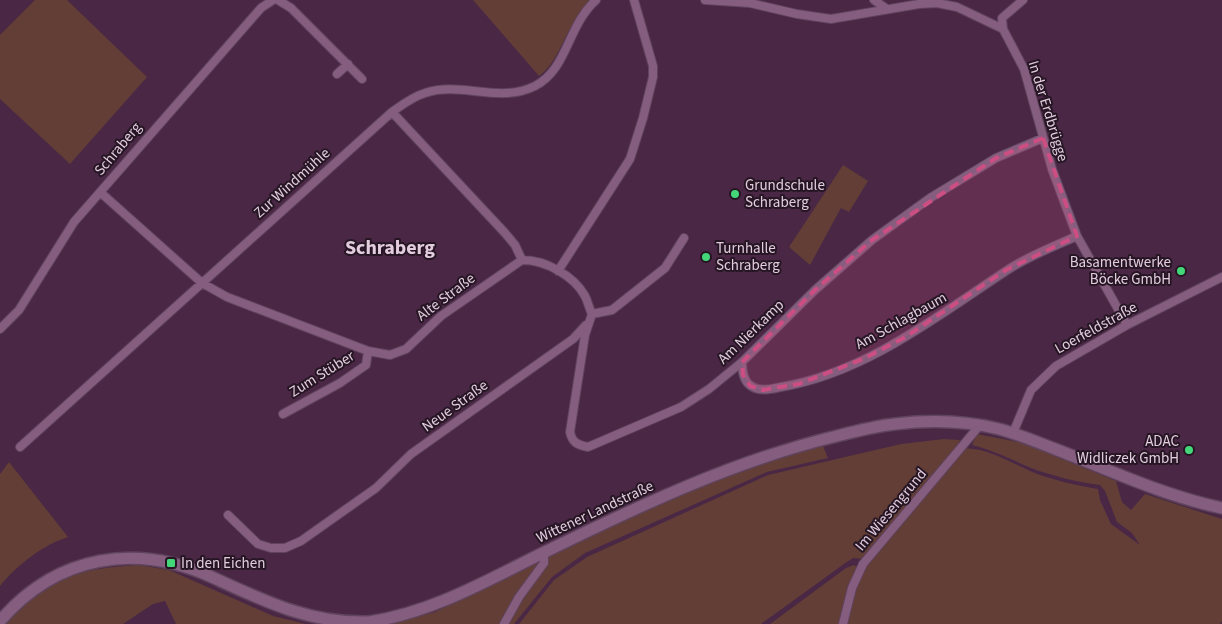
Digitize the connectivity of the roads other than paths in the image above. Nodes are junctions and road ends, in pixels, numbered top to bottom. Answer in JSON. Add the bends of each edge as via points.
{"nodes":[{"id":1,"x":273,"y":0,"type":"edge"},
{"id":2,"x":278,"y":0,"type":"edge"},
{"id":3,"x":596,"y":0,"type":"edge"},
{"id":4,"x":634,"y":0,"type":"edge"},
{"id":5,"x":705,"y":0,"type":"edge"},
{"id":6,"x":874,"y":0,"type":"edge"},
{"id":7,"x":1023,"y":0,"type":"edge"},
{"id":8,"x":887,"y":9,"type":"junction"},
{"id":9,"x":1003,"y":29,"type":"junction"},
{"id":10,"x":348,"y":64,"type":"junction"},
{"id":11,"x":337,"y":74,"type":"dead end"},
{"id":12,"x":362,"y":79,"type":"dead end"},
{"id":13,"x":392,"y":112,"type":"junction"},
{"id":14,"x":1043,"y":138,"type":"junction"},
{"id":15,"x":100,"y":192,"type":"junction"},
{"id":16,"x":1077,"y":236,"type":"junction"},
{"id":17,"x":684,"y":238,"type":"dead end"},
{"id":18,"x":522,"y":260,"type":"junction"},
{"id":19,"x":558,"y":271,"type":"junction"},
{"id":20,"x":1222,"y":277,"type":"edge"},
{"id":21,"x":202,"y":283,"type":"junction"},
{"id":22,"x":592,"y":314,"type":"junction"},
{"id":23,"x":1127,"y":325,"type":"junction"},
{"id":24,"x":0,"y":329,"type":"edge"},
{"id":25,"x":368,"y":351,"type":"junction"},
{"id":26,"x":742,"y":362,"type":"junction"},
{"id":27,"x":283,"y":414,"type":"dead end"},
{"id":28,"x":980,"y":425,"type":"junction"},
{"id":29,"x":1012,"y":433,"type":"junction"},
{"id":30,"x":20,"y":447,"type":"dead end"},
{"id":31,"x":1222,"y":508,"type":"edge"},
{"id":32,"x":228,"y":515,"type":"dead end"},
{"id":33,"x":544,"y":552,"type":"junction"},
{"id":34,"x":0,"y":621,"type":"edge"},
{"id":35,"x":504,"y":624,"type":"edge"},
{"id":36,"x":843,"y":624,"type":"edge"}],
"edges":[{"from":1,"to":15,"type":"street","name":"Schraberg","via":[[261,8],[223,50]]},
{"from":2,"to":10,"type":"street","via":[[291,8]]},
{"from":3,"to":13,"type":"street","name":"Zur Windmühle","via":[[576,24],[556,67],[535,86],[500,94],[442,90],[426,93]]},
{"from":4,"to":19,"type":"street","via":[[653,66],[643,118],[630,159]]},
{"from":5,"to":8,"type":"street","via":[[750,3],[823,18]]},
{"from":6,"to":8,"type":"street"},
{"from":7,"to":9,"type":"street","via":[[1002,18]]},
{"from":8,"to":9,"type":"street","via":[[947,4]]},
{"from":9,"to":14,"type":"street","name":"In der Erdbrügge","via":[[1024,69]]},
{"from":10,"to":11,"type":"street"},
{"from":10,"to":12,"type":"street"},
{"from":13,"to":18,"type":"street","via":[[515,245]]},
{"from":13,"to":21,"type":"street","name":"Zur Windmühle"},
{"from":14,"to":16,"type":"street","name":"In der Erdbrügge"},
{"from":14,"to":26,"type":"street","name":"Am Nierkamp","via":[[996,158],[930,198],[872,240],[809,295]]},
{"from":15,"to":21,"type":"street","name":"Alte Straße"},
{"from":15,"to":24,"type":"street","name":"Schraberg","via":[[74,222],[19,310]]},
{"from":16,"to":23,"type":"street","name":"In der Erdbrügge"},
{"from":16,"to":26,"type":"street","name":"Am Schlagbaum","via":[[1006,270],[960,304],[904,338],[832,372],[799,384],[763,390],[750,386],[743,375]]},
{"from":17,"to":22,"type":"street","via":[[665,268],[612,310]]},
{"from":18,"to":19,"type":"street","via":[[538,262]]},
{"from":18,"to":25,"type":"street","name":"Alte Straße","via":[[441,316],[406,349],[390,355]]},
{"from":19,"to":22,"type":"street","via":[[579,286]]},
{"from":20,"to":23,"type":"street","name":"Loerfeldstraße"},
{"from":21,"to":25,"type":"street","name":"Alte Straße","via":[[227,297]]},
{"from":21,"to":30,"type":"street","name":"Zur Windmühle"},
{"from":22,"to":26,"type":"street","name":"Am Nierkamp","via":[[585,335],[570,432],[572,440],[579,445],[598,444],[681,407]]},
{"from":22,"to":32,"type":"street","name":"Neue Straße","via":[[583,330],[573,339],[411,454],[376,488],[301,541],[285,548],[258,544]]},
{"from":23,"to":29,"type":"street","name":"Loerfeldstraße","via":[[1079,351],[1041,378],[1030,390]]},
{"from":25,"to":27,"type":"street","name":"Zum Stüber","via":[[366,365]]},
{"from":28,"to":29,"type":"main road","name":"Wittener Landstraße"},
{"from":28,"to":33,"type":"main road","name":"Wittener Landstraße","via":[[895,424],[792,447],[696,483]]},
{"from":28,"to":36,"type":"street","name":"Im Wiesengrund","via":[[863,564],[852,588]]},
{"from":29,"to":31,"type":"main road","name":"Wittener Landstraße","via":[[1166,492]]},
{"from":33,"to":34,"type":"main road","name":"Wittener Landstraße","via":[[433,607],[384,619],[338,623],[290,613],[213,577],[171,563],[138,558],[101,560],[54,576],[20,600]]},
{"from":33,"to":35,"type":"street","via":[[544,563]]}]}
